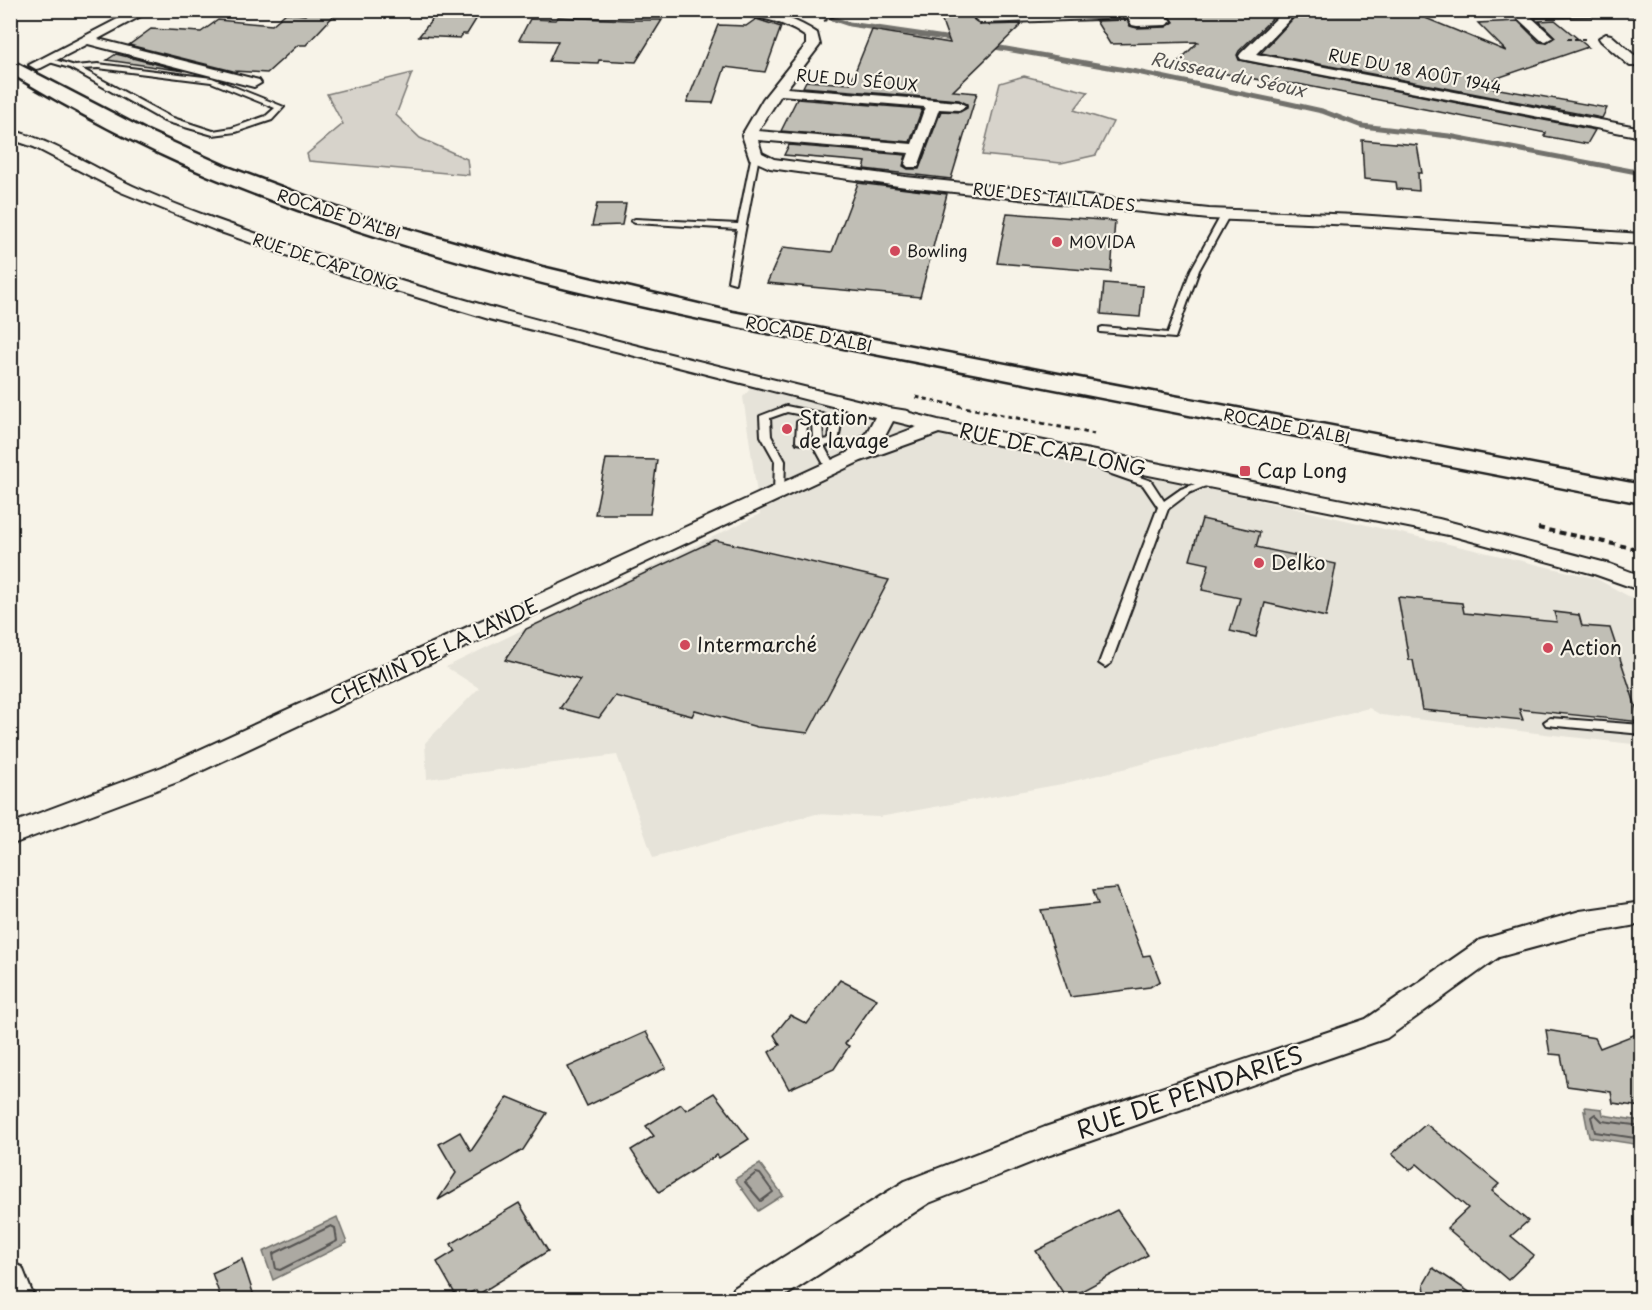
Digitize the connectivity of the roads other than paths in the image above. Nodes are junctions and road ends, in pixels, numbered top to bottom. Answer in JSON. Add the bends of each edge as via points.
{"nodes":[{"id":1,"x":146,"y":10,"type":"edge"},
{"id":2,"x":674,"y":10,"type":"edge"},
{"id":3,"x":1293,"y":10,"type":"edge"},
{"id":4,"x":1641,"y":10,"type":"edge"},
{"id":5,"x":1131,"y":12,"type":"edge"},
{"id":6,"x":1517,"y":12,"type":"edge"},
{"id":7,"x":981,"y":19,"type":"dead end"},
{"id":8,"x":1166,"y":21,"type":"dead end"},
{"id":9,"x":1546,"y":37,"type":"road end"},
{"id":10,"x":1606,"y":38,"type":"road end"},
{"id":11,"x":86,"y":40,"type":"junction"},
{"id":12,"x":42,"y":62,"type":"joint"},
{"id":13,"x":1639,"y":63,"type":"edge"},
{"id":14,"x":10,"y":65,"type":"edge"},
{"id":15,"x":74,"y":68,"type":"junction"},
{"id":16,"x":254,"y":83,"type":"dead end"},
{"id":17,"x":10,"y":86,"type":"edge"},
{"id":18,"x":778,"y":92,"type":"junction"},
{"id":19,"x":933,"y":104,"type":"junction"},
{"id":20,"x":959,"y":106,"type":"dead end"},
{"id":21,"x":1641,"y":133,"type":"edge"},
{"id":22,"x":10,"y":134,"type":"edge"},
{"id":23,"x":749,"y":135,"type":"junction"},
{"id":24,"x":918,"y":149,"type":"junction"},
{"id":25,"x":755,"y":156,"type":"junction"},
{"id":26,"x":906,"y":182,"type":"junction"},
{"id":27,"x":1226,"y":214,"type":"junction"},
{"id":28,"x":635,"y":221,"type":"dead end"},
{"id":29,"x":742,"y":227,"type":"junction"},
{"id":30,"x":1641,"y":239,"type":"edge"},
{"id":31,"x":732,"y":281,"type":"dead end"},
{"id":32,"x":1103,"y":330,"type":"dead end"},
{"id":33,"x":654,"y":354,"type":"junction"},
{"id":34,"x":852,"y":395,"type":"junction"},
{"id":35,"x":886,"y":414,"type":"junction"},
{"id":36,"x":818,"y":415,"type":"junction"},
{"id":37,"x":933,"y":421,"type":"junction"},
{"id":38,"x":1059,"y":441,"type":"junction"},
{"id":39,"x":818,"y":444,"type":"junction"},
{"id":40,"x":1084,"y":456,"type":"junction"},
{"id":41,"x":854,"y":457,"type":"junction"},
{"id":42,"x":831,"y":468,"type":"junction"},
{"id":43,"x":1210,"y":482,"type":"junction"},
{"id":44,"x":779,"y":492,"type":"junction"},
{"id":45,"x":1641,"y":494,"type":"edge"},
{"id":46,"x":1163,"y":507,"type":"junction"},
{"id":47,"x":1641,"y":514,"type":"edge"},
{"id":48,"x":1454,"y":530,"type":"junction"},
{"id":49,"x":1641,"y":584,"type":"edge"},
{"id":50,"x":1105,"y":663,"type":"dead end"},
{"id":51,"x":1550,"y":722,"type":"dead end"},
{"id":52,"x":1641,"y":730,"type":"edge"},
{"id":53,"x":10,"y":835,"type":"edge"},
{"id":54,"x":1641,"y":913,"type":"edge"},
{"id":55,"x":10,"y":1279,"type":"edge"},
{"id":56,"x":17,"y":1299,"type":"edge"},
{"id":57,"x":747,"y":1299,"type":"edge"}],
"edges":[{"from":1,"to":11,"type":"street"},
{"from":2,"to":18,"type":"street","via":[[759,14],[782,18],[804,28],[812,36],[813,45]]},
{"from":3,"to":21,"type":"street","name":"RUE DU 18 AOÛT 1944","via":[[1246,56]]},
{"from":4,"to":6,"type":"street"},
{"from":5,"to":7,"type":"street"},
{"from":5,"to":8,"type":"street","via":[[1137,22]]},
{"from":6,"to":9,"type":"street"},
{"from":10,"to":13,"type":"street"},
{"from":11,"to":12,"type":"street"},
{"from":11,"to":16,"type":"street"},
{"from":12,"to":15,"type":"lane"},
{"from":14,"to":45,"type":"highway","name":"ROCADE D'ALBI","via":[[123,128],[216,170],[353,220],[472,256],[732,319]]},
{"from":15,"to":15,"type":"lane","via":[[167,119],[213,133],[269,118],[280,108],[212,80],[98,66]]},
{"from":17,"to":47,"type":"highway","name":"ROCADE D'ALBI","via":[[102,138],[260,206],[454,269],[573,301],[725,336]]},
{"from":18,"to":19,"type":"street","name":"RUE DU SÉOUX"},
{"from":18,"to":23,"type":"street"},
{"from":19,"to":20,"type":"street","name":"RUE DU SÉOUX"},
{"from":19,"to":24,"type":"street","name":"RUE DU SÉOUX"},
{"from":22,"to":33,"type":"street","name":"RUE DE CAP LONG","via":[[39,144],[127,189],[343,270],[495,315]]},
{"from":23,"to":24,"type":"street"},
{"from":23,"to":25,"type":"street"},
{"from":24,"to":26,"type":"street","name":"RUE DU SÉOUX"},
{"from":25,"to":26,"type":"street","name":"RUE DES TAILLADES","via":[[770,163]]},
{"from":25,"to":29,"type":"lane"},
{"from":26,"to":27,"type":"street","name":"RUE DES TAILLADES"},
{"from":27,"to":30,"type":"street","name":"RUE DES TAILLADES"},
{"from":27,"to":32,"type":"lane","via":[[1195,270],[1172,336]]},
{"from":28,"to":29,"type":"lane"},
{"from":29,"to":31,"type":"lane"},
{"from":33,"to":34,"type":"street","name":"RUE DE CAP LONG"},
{"from":33,"to":35,"type":"street","name":"RUE DE CAP LONG"},
{"from":34,"to":37,"type":"street"},
{"from":34,"to":38,"type":"street","name":"RUE DE CAP LONG"},
{"from":35,"to":37,"type":"street","name":"RUE DE CAP LONG"},
{"from":35,"to":41,"type":"street","name":"CHEMIN DE LA LANDE","via":[[876,435]]},
{"from":36,"to":39,"type":"lane"},
{"from":36,"to":39,"type":"lane","via":[[802,422],[801,441]]},
{"from":36,"to":39,"type":"lane","via":[[836,423],[834,441]]},
{"from":36,"to":44,"type":"lane","via":[[786,409],[765,416],[766,436],[780,461]]},
{"from":37,"to":38,"type":"street"},
{"from":37,"to":40,"type":"street","name":"RUE DE CAP LONG"},
{"from":37,"to":41,"type":"street","name":"CHEMIN DE LA LANDE"},
{"from":38,"to":48,"type":"street","name":"RUE DE CAP LONG"},
{"from":39,"to":42,"type":"lane"},
{"from":40,"to":43,"type":"street","name":"RUE DE CAP LONG"},
{"from":40,"to":46,"type":"lane","via":[[1147,483]]},
{"from":41,"to":42,"type":"street","name":"CHEMIN DE LA LANDE"},
{"from":42,"to":44,"type":"street","name":"CHEMIN DE LA LANDE"},
{"from":43,"to":46,"type":"lane","via":[[1185,491]]},
{"from":43,"to":48,"type":"street","name":"RUE DE CAP LONG"},
{"from":44,"to":53,"type":"street","name":"CHEMIN DE LA LANDE","via":[[171,774]]},
{"from":46,"to":50,"type":"lane"},
{"from":48,"to":49,"type":"street","name":"RUE DE CAP LONG","via":[[1602,569]]},
{"from":51,"to":52,"type":"lane"},
{"from":54,"to":57,"type":"street","name":"RUE DE PENDARIES","via":[[1580,923],[1490,948],[1376,1029],[1045,1142],[917,1192]]},
{"from":55,"to":56,"type":"street"}]}
